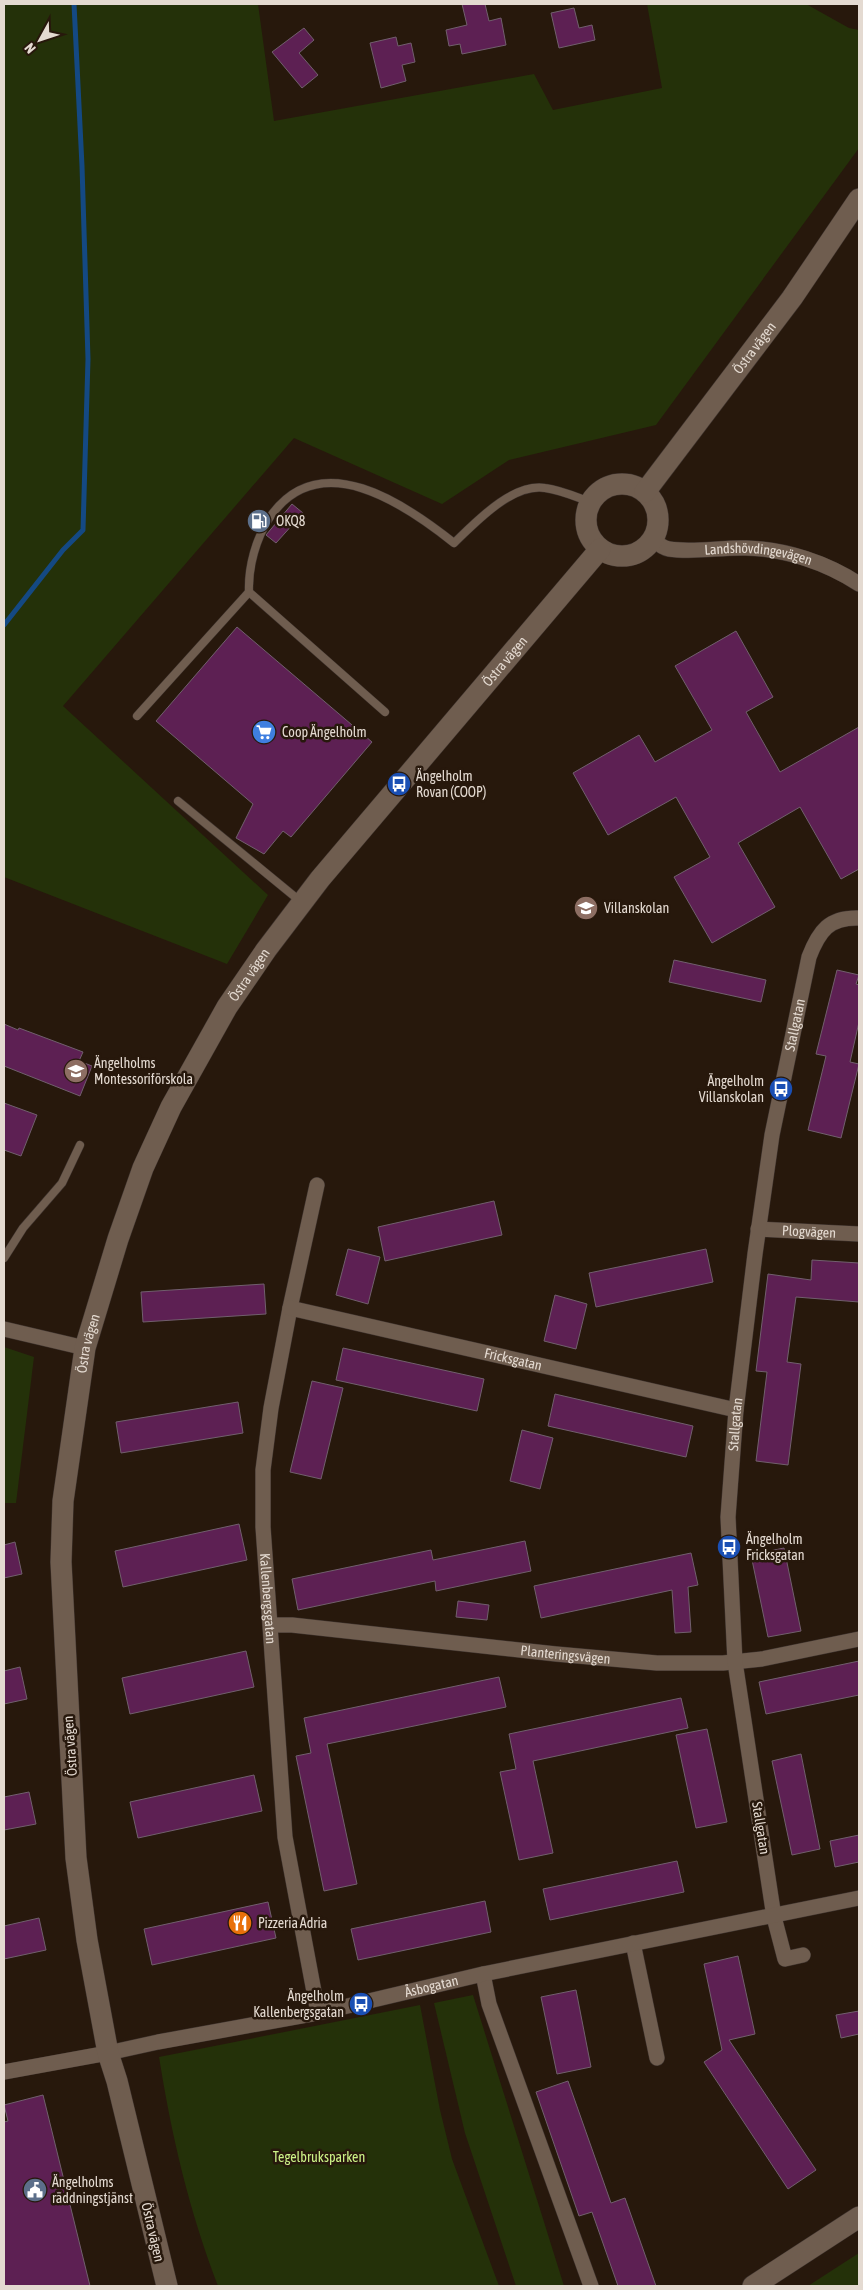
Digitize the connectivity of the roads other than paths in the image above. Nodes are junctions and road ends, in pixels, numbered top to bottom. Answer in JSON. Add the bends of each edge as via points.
{"nodes":[{"id":1,"x":859,"y":199,"type":"edge"},
{"id":2,"x":644,"y":492,"type":"junction"},
{"id":3,"x":590,"y":502,"type":"junction"},
{"id":4,"x":653,"y":540,"type":"junction"},
{"id":5,"x":600,"y":549,"type":"junction"},
{"id":6,"x":859,"y":584,"type":"edge"},
{"id":7,"x":249,"y":592,"type":"junction"},
{"id":8,"x":385,"y":712,"type":"dead end"},
{"id":9,"x":137,"y":716,"type":"dead end"},
{"id":10,"x":178,"y":801,"type":"dead end"},
{"id":11,"x":302,"y":902,"type":"junction"},
{"id":12,"x":859,"y":918,"type":"edge"},
{"id":13,"x":80,"y":1144,"type":"dead end"},
{"id":14,"x":317,"y":1185,"type":"dead end"},
{"id":15,"x":758,"y":1229,"type":"junction"},
{"id":16,"x":859,"y":1234,"type":"edge"},
{"id":17,"x":4,"y":1258,"type":"edge"},
{"id":18,"x":290,"y":1308,"type":"junction"},
{"id":19,"x":4,"y":1329,"type":"edge"},
{"id":20,"x":85,"y":1348,"type":"junction"},
{"id":21,"x":736,"y":1410,"type":"junction"},
{"id":22,"x":271,"y":1626,"type":"junction"},
{"id":23,"x":859,"y":1638,"type":"edge"},
{"id":24,"x":735,"y":1662,"type":"junction"},
{"id":25,"x":859,"y":1898,"type":"edge"},
{"id":26,"x":774,"y":1917,"type":"junction"},
{"id":27,"x":633,"y":1943,"type":"junction"},
{"id":28,"x":803,"y":1955,"type":"dead end"},
{"id":29,"x":483,"y":1974,"type":"junction"},
{"id":30,"x":318,"y":2013,"type":"junction"},
{"id":31,"x":108,"y":2053,"type":"junction"},
{"id":32,"x":657,"y":2058,"type":"dead end"},
{"id":33,"x":4,"y":2072,"type":"edge"},
{"id":34,"x":859,"y":2217,"type":"edge"},
{"id":35,"x":167,"y":2286,"type":"edge"},
{"id":36,"x":591,"y":2286,"type":"edge"},
{"id":37,"x":753,"y":2286,"type":"edge"}],
"edges":[{"from":1,"to":2,"type":"main road","name":"Östra vägen","via":[[792,298]]},
{"from":2,"to":3,"type":"main road","via":[[634,486],[609,486]]},
{"from":2,"to":4,"type":"main road","via":[[658,514]]},
{"from":3,"to":5,"type":"main road","via":[[586,527]]},
{"from":3,"to":7,"type":"lane","via":[[543,487],[524,490],[501,501],[454,543],[424,520],[378,494],[339,483],[318,484],[292,493],[266,523],[250,569]]},
{"from":4,"to":5,"type":"main road","via":[[645,548],[622,557]]},
{"from":4,"to":6,"type":"street","name":"Landshövdingevägen","via":[[667,549],[747,548],[778,552],[840,572]]},
{"from":5,"to":11,"type":"main road","name":"Östra vägen"},
{"from":7,"to":8,"type":"lane"},
{"from":7,"to":9,"type":"lane"},
{"from":10,"to":11,"type":"lane"},
{"from":11,"to":20,"type":"main road","name":"Östra vägen","via":[[227,1007],[171,1107],[143,1168]]},
{"from":12,"to":15,"type":"street","name":"Stallgatan","via":[[844,918],[828,926],[816,938],[809,958],[774,1126]]},
{"from":13,"to":17,"type":"lane","via":[[62,1183],[23,1228]]},
{"from":14,"to":18,"type":"street","name":"Kallenbergsgatan"},
{"from":15,"to":16,"type":"street","name":"Plogvägen"},
{"from":15,"to":21,"type":"street","name":"Stallgatan"},
{"from":18,"to":21,"type":"street","name":"Fricksgatan"},
{"from":18,"to":22,"type":"street","name":"Kallenbergsgatan","via":[[263,1470],[263,1527]]},
{"from":19,"to":20,"type":"street"},
{"from":20,"to":31,"type":"main road","name":"Östra vägen","via":[[63,1502],[62,1613],[76,1858]]},
{"from":21,"to":24,"type":"street","name":"Stallgatan","via":[[728,1517]]},
{"from":22,"to":24,"type":"street","name":"Planteringsvägen","via":[[292,1625],[657,1662]]},
{"from":22,"to":30,"type":"street","name":"Kallenbergsgatan","via":[[285,1837]]},
{"from":23,"to":24,"type":"street","name":"Planteringsvägen"},
{"from":24,"to":26,"type":"street","name":"Stallgatan"},
{"from":25,"to":26,"type":"street","name":"Åsbogatan"},
{"from":26,"to":27,"type":"street","name":"Åsbogatan"},
{"from":26,"to":28,"type":"street","name":"Stallgatan","via":[[785,1959]]},
{"from":27,"to":29,"type":"street","name":"Åsbogatan"},
{"from":27,"to":32,"type":"street"},
{"from":29,"to":30,"type":"street","name":"Åsbogatan"},
{"from":29,"to":36,"type":"street","via":[[489,2004]]},
{"from":30,"to":31,"type":"street","name":"Åsbogatan"},
{"from":31,"to":33,"type":"street","name":"Åsbogatan"},
{"from":31,"to":35,"type":"main road","name":"Östra vägen"},
{"from":34,"to":37,"type":"main road"}]}
